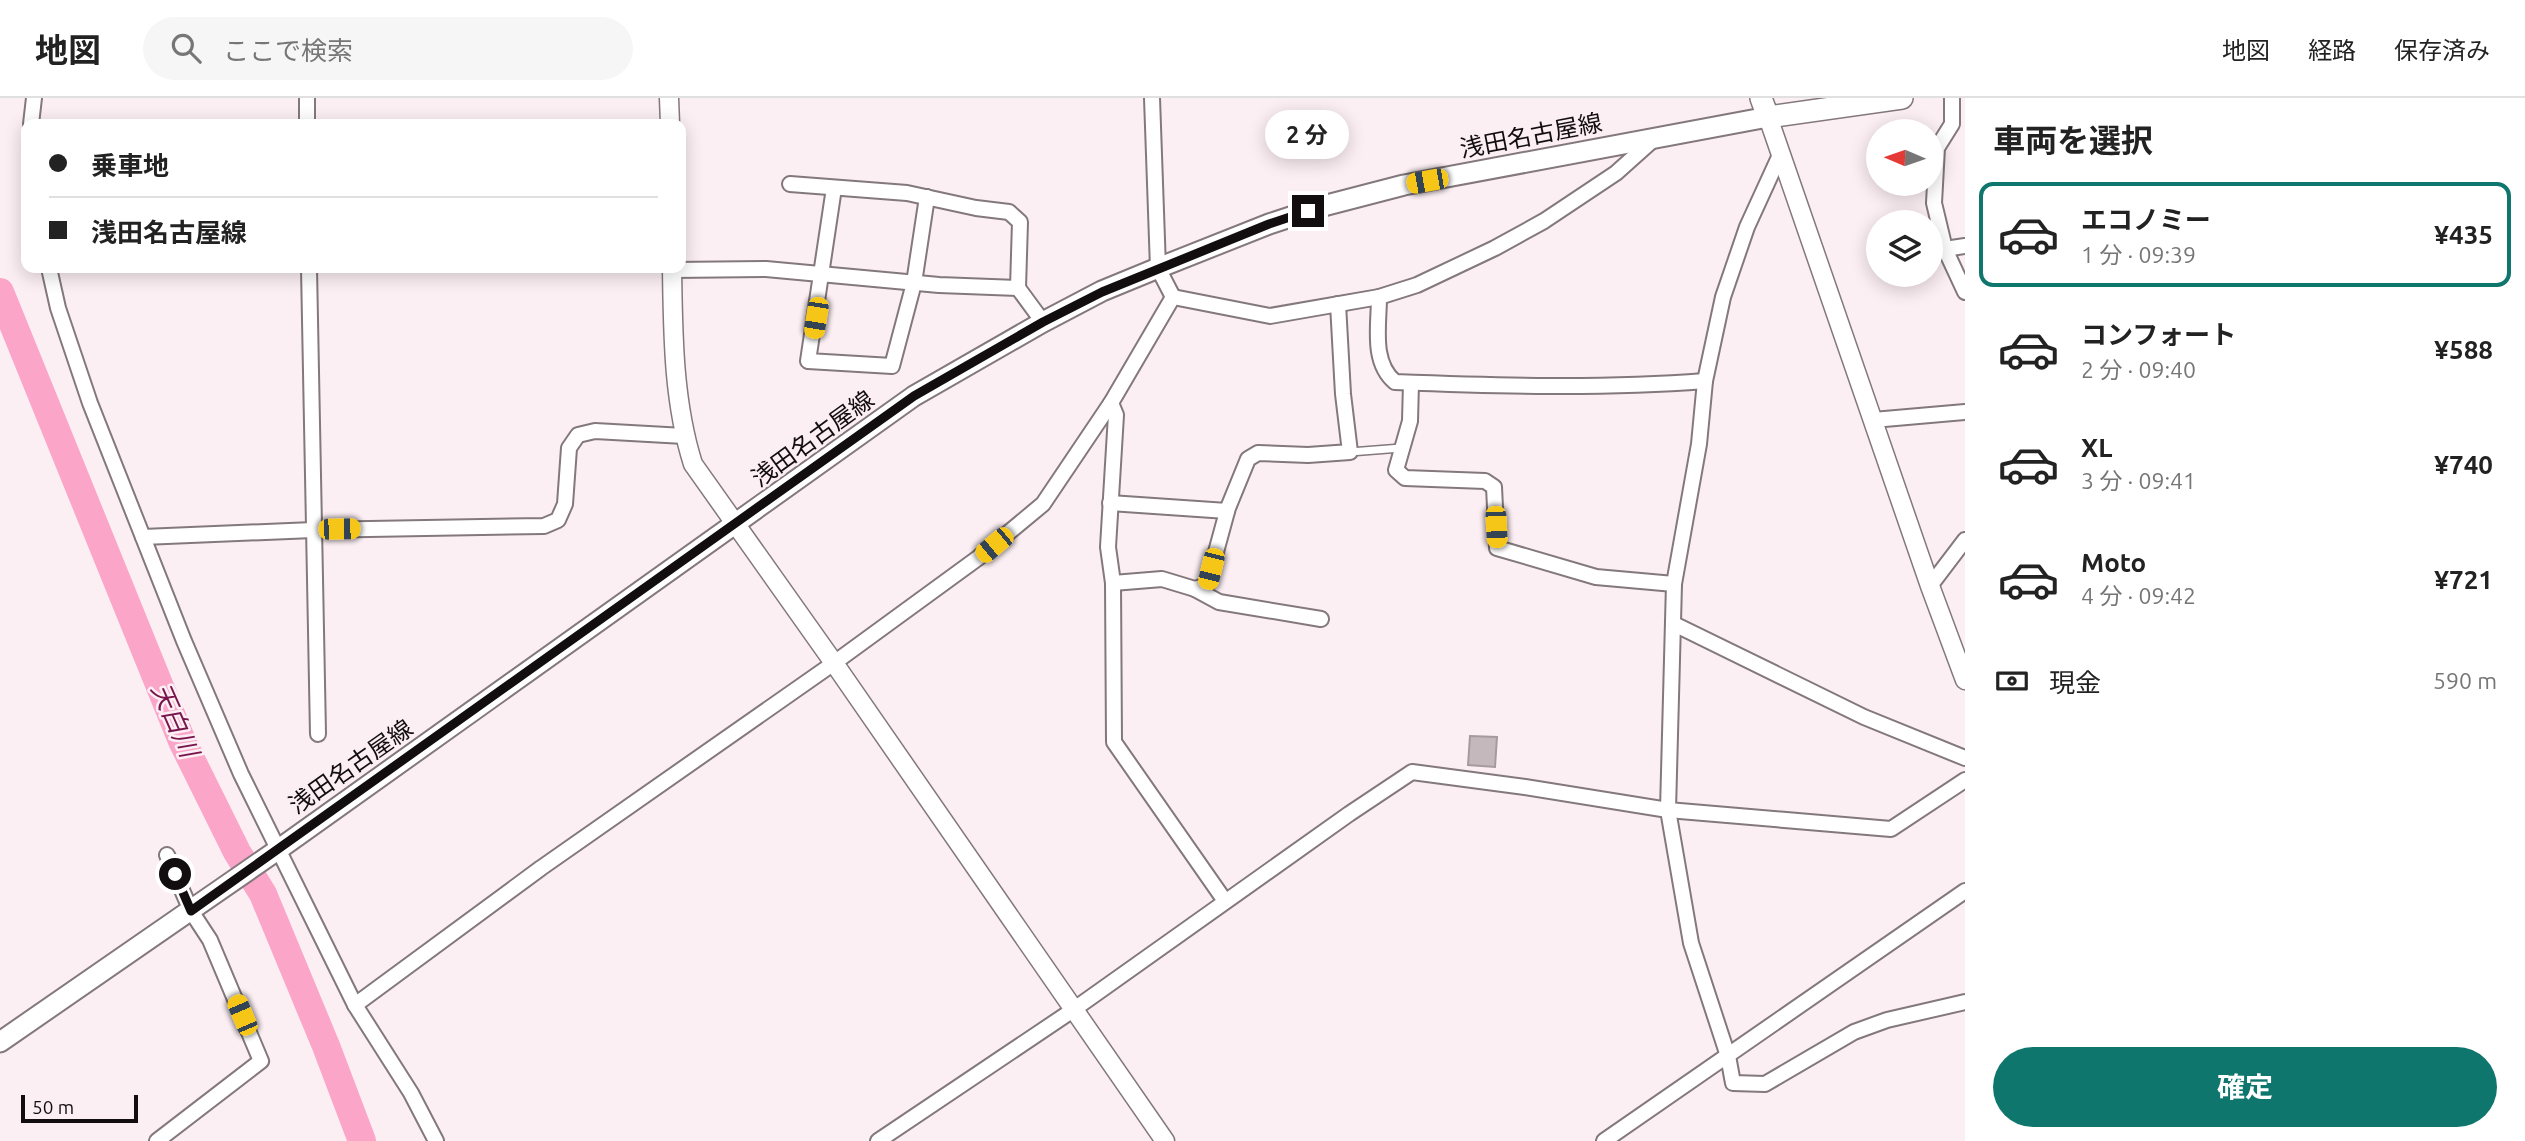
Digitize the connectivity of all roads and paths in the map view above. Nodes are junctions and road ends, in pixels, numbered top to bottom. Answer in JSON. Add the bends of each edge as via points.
{"nodes":[{"id":1,"x":34,"y":98,"type":"edge"},
{"id":2,"x":307,"y":98,"type":"edge"},
{"id":3,"x":669,"y":98,"type":"edge"},
{"id":4,"x":1152,"y":98,"type":"edge"},
{"id":5,"x":1902,"y":98,"type":"edge"},
{"id":6,"x":1952,"y":98,"type":"edge"},
{"id":7,"x":1764,"y":108,"type":"edge"},
{"id":8,"x":32,"y":119,"type":"edge"},
{"id":9,"x":307,"y":119,"type":"edge"},
{"id":10,"x":670,"y":119,"type":"edge"},
{"id":11,"x":1658,"y":136,"type":"junction"},
{"id":12,"x":1780,"y":155,"type":"junction"},
{"id":13,"x":790,"y":184,"type":"dead end"},
{"id":14,"x":834,"y":188,"type":"junction"},
{"id":15,"x":927,"y":197,"type":"junction"},
{"id":16,"x":1965,"y":246,"type":"edge"},
{"id":17,"x":1945,"y":248,"type":"junction"},
{"id":18,"x":1158,"y":268,"type":"junction"},
{"id":19,"x":686,"y":269,"type":"edge"},
{"id":20,"x":50,"y":273,"type":"edge"},
{"id":21,"x":309,"y":273,"type":"edge"},
{"id":22,"x":672,"y":273,"type":"edge"},
{"id":23,"x":823,"y":274,"type":"junction"},
{"id":24,"x":914,"y":283,"type":"junction"},
{"id":25,"x":1018,"y":288,"type":"junction"},
{"id":26,"x":1965,"y":292,"type":"edge"},
{"id":27,"x":1172,"y":297,"type":"junction"},
{"id":28,"x":1379,"y":297,"type":"junction"},
{"id":29,"x":1338,"y":304,"type":"junction"},
{"id":30,"x":1043,"y":322,"type":"junction"},
{"id":31,"x":1705,"y":381,"type":"junction"},
{"id":32,"x":1411,"y":383,"type":"junction"},
{"id":33,"x":1111,"y":403,"type":"junction"},
{"id":34,"x":1965,"y":412,"type":"edge"},
{"id":35,"x":1873,"y":420,"type":"junction"},
{"id":36,"x":684,"y":436,"type":"junction"},
{"id":37,"x":1401,"y":448,"type":"junction"},
{"id":38,"x":1350,"y":452,"type":"junction"},
{"id":39,"x":1110,"y":503,"type":"junction"},
{"id":40,"x":1227,"y":512,"type":"junction"},
{"id":41,"x":735,"y":525,"type":"junction"},
{"id":42,"x":313,"y":530,"type":"junction"},
{"id":43,"x":143,"y":537,"type":"junction"},
{"id":44,"x":1965,"y":540,"type":"edge"},
{"id":45,"x":1113,"y":583,"type":"junction"},
{"id":46,"x":1674,"y":584,"type":"junction"},
{"id":47,"x":1930,"y":586,"type":"junction"},
{"id":48,"x":1195,"y":589,"type":"junction"},
{"id":49,"x":1321,"y":619,"type":"dead end"},
{"id":50,"x":1674,"y":624,"type":"junction"},
{"id":51,"x":834,"y":663,"type":"junction"},
{"id":52,"x":1965,"y":680,"type":"edge"},
{"id":53,"x":318,"y":734,"type":"dead end"},
{"id":54,"x":1965,"y":758,"type":"edge"},
{"id":55,"x":1965,"y":780,"type":"edge"},
{"id":56,"x":1668,"y":810,"type":"junction"},
{"id":57,"x":279,"y":849,"type":"junction"},
{"id":58,"x":167,"y":855,"type":"dead end"},
{"id":59,"x":1965,"y":891,"type":"edge"},
{"id":60,"x":1225,"y":901,"type":"junction"},
{"id":61,"x":191,"y":911,"type":"junction"},
{"id":62,"x":1965,"y":1002,"type":"edge"},
{"id":63,"x":355,"y":1005,"type":"junction"},
{"id":64,"x":1073,"y":1010,"type":"junction"},
{"id":65,"x":0,"y":1042,"type":"edge"},
{"id":66,"x":1728,"y":1056,"type":"junction"},
{"id":67,"x":158,"y":1141,"type":"edge"},
{"id":68,"x":436,"y":1141,"type":"edge"},
{"id":69,"x":878,"y":1141,"type":"edge"},
{"id":70,"x":1165,"y":1141,"type":"edge"},
{"id":71,"x":1604,"y":1141,"type":"edge"}],
"edges":[{"from":1,"to":8,"type":"street"},
{"from":2,"to":9,"type":"street"},
{"from":3,"to":10,"type":"street"},
{"from":4,"to":18,"type":"street"},
{"from":5,"to":7,"type":"main road"},
{"from":6,"to":17,"type":"street","via":[[1952,124],[1937,148],[1934,203]]},
{"from":7,"to":11,"type":"main road","name":"浅田名古屋線"},
{"from":7,"to":12,"type":"street"},
{"from":11,"to":18,"type":"main road","name":"浅田名古屋線","via":[[1391,188],[1269,224]]},
{"from":11,"to":28,"type":"street","via":[[1616,173],[1544,221],[1417,285]]},
{"from":12,"to":31,"type":"street","via":[[1747,227],[1723,297]]},
{"from":12,"to":35,"type":"street"},
{"from":13,"to":14,"type":"street"},
{"from":14,"to":15,"type":"street"},
{"from":14,"to":23,"type":"street"},
{"from":15,"to":24,"type":"street"},
{"from":15,"to":25,"type":"street","via":[[1009,212],[1020,222]]},
{"from":16,"to":17,"type":"street"},
{"from":17,"to":26,"type":"street"},
{"from":18,"to":27,"type":"street"},
{"from":18,"to":30,"type":"main road","name":"浅田名古屋線"},
{"from":19,"to":23,"type":"street"},
{"from":20,"to":43,"type":"street","via":[[86,391]]},
{"from":21,"to":42,"type":"street"},
{"from":22,"to":36,"type":"street","via":[[673,341]]},
{"from":23,"to":24,"type":"street"},
{"from":23,"to":24,"type":"street","via":[[808,361],[892,366]]},
{"from":24,"to":25,"type":"street"},
{"from":25,"to":30,"type":"street"},
{"from":27,"to":29,"type":"street","via":[[1270,316]]},
{"from":27,"to":33,"type":"street"},
{"from":28,"to":29,"type":"street"},
{"from":28,"to":32,"type":"street","via":[[1382,368],[1395,382]]},
{"from":29,"to":38,"type":"street"},
{"from":30,"to":41,"type":"main road","name":"浅田名古屋線","via":[[914,396]]},
{"from":31,"to":32,"type":"street","via":[[1641,386]]},
{"from":31,"to":46,"type":"street","via":[[1699,444]]},
{"from":32,"to":37,"type":"street","via":[[1410,421]]},
{"from":33,"to":39,"type":"street","via":[[1116,415]]},
{"from":33,"to":51,"type":"street","via":[[1043,504],[978,558]]},
{"from":34,"to":35,"type":"street"},
{"from":35,"to":47,"type":"street"},
{"from":36,"to":41,"type":"street","via":[[693,464]]},
{"from":36,"to":42,"type":"street","via":[[595,431],[578,435],[569,448],[565,504],[558,520],[544,526]]},
{"from":37,"to":38,"type":"lane"},
{"from":37,"to":46,"type":"street","via":[[1396,470],[1405,478],[1485,481],[1494,487],[1497,548],[1596,577]]},
{"from":38,"to":40,"type":"street","via":[[1258,453],[1248,459]]},
{"from":39,"to":40,"type":"street"},
{"from":39,"to":45,"type":"street","via":[[1108,547]]},
{"from":40,"to":48,"type":"street","via":[[1207,585]]},
{"from":41,"to":51,"type":"street"},
{"from":41,"to":57,"type":"main road","name":"浅田名古屋線"},
{"from":42,"to":43,"type":"street"},
{"from":42,"to":53,"type":"street"},
{"from":43,"to":57,"type":"street","via":[[241,774]]},
{"from":44,"to":47,"type":"street"},
{"from":45,"to":48,"type":"street","via":[[1162,579]]},
{"from":45,"to":60,"type":"street","via":[[1114,742]]},
{"from":46,"to":50,"type":"street"},
{"from":47,"to":52,"type":"street"},
{"from":48,"to":49,"type":"street","via":[[1219,602]]},
{"from":50,"to":54,"type":"street","via":[[1864,717]]},
{"from":50,"to":56,"type":"street"},
{"from":51,"to":63,"type":"street"},
{"from":51,"to":64,"type":"street"},
{"from":55,"to":56,"type":"street","via":[[1891,829]]},
{"from":56,"to":60,"type":"street","via":[[1412,772]]},
{"from":56,"to":66,"type":"street","via":[[1691,943]]},
{"from":57,"to":61,"type":"main road","name":"浅田名古屋線"},
{"from":57,"to":63,"type":"street"},
{"from":58,"to":61,"type":"street"},
{"from":59,"to":66,"type":"street"},
{"from":60,"to":64,"type":"street"},
{"from":61,"to":65,"type":"main road","name":"浅田名古屋線"},
{"from":61,"to":67,"type":"street","via":[[210,940],[261,1061]]},
{"from":62,"to":66,"type":"street","via":[[1854,1032],[1765,1084],[1733,1083]]},
{"from":63,"to":68,"type":"street"},
{"from":64,"to":69,"type":"street"},
{"from":64,"to":70,"type":"street"},
{"from":66,"to":71,"type":"street"}]}
